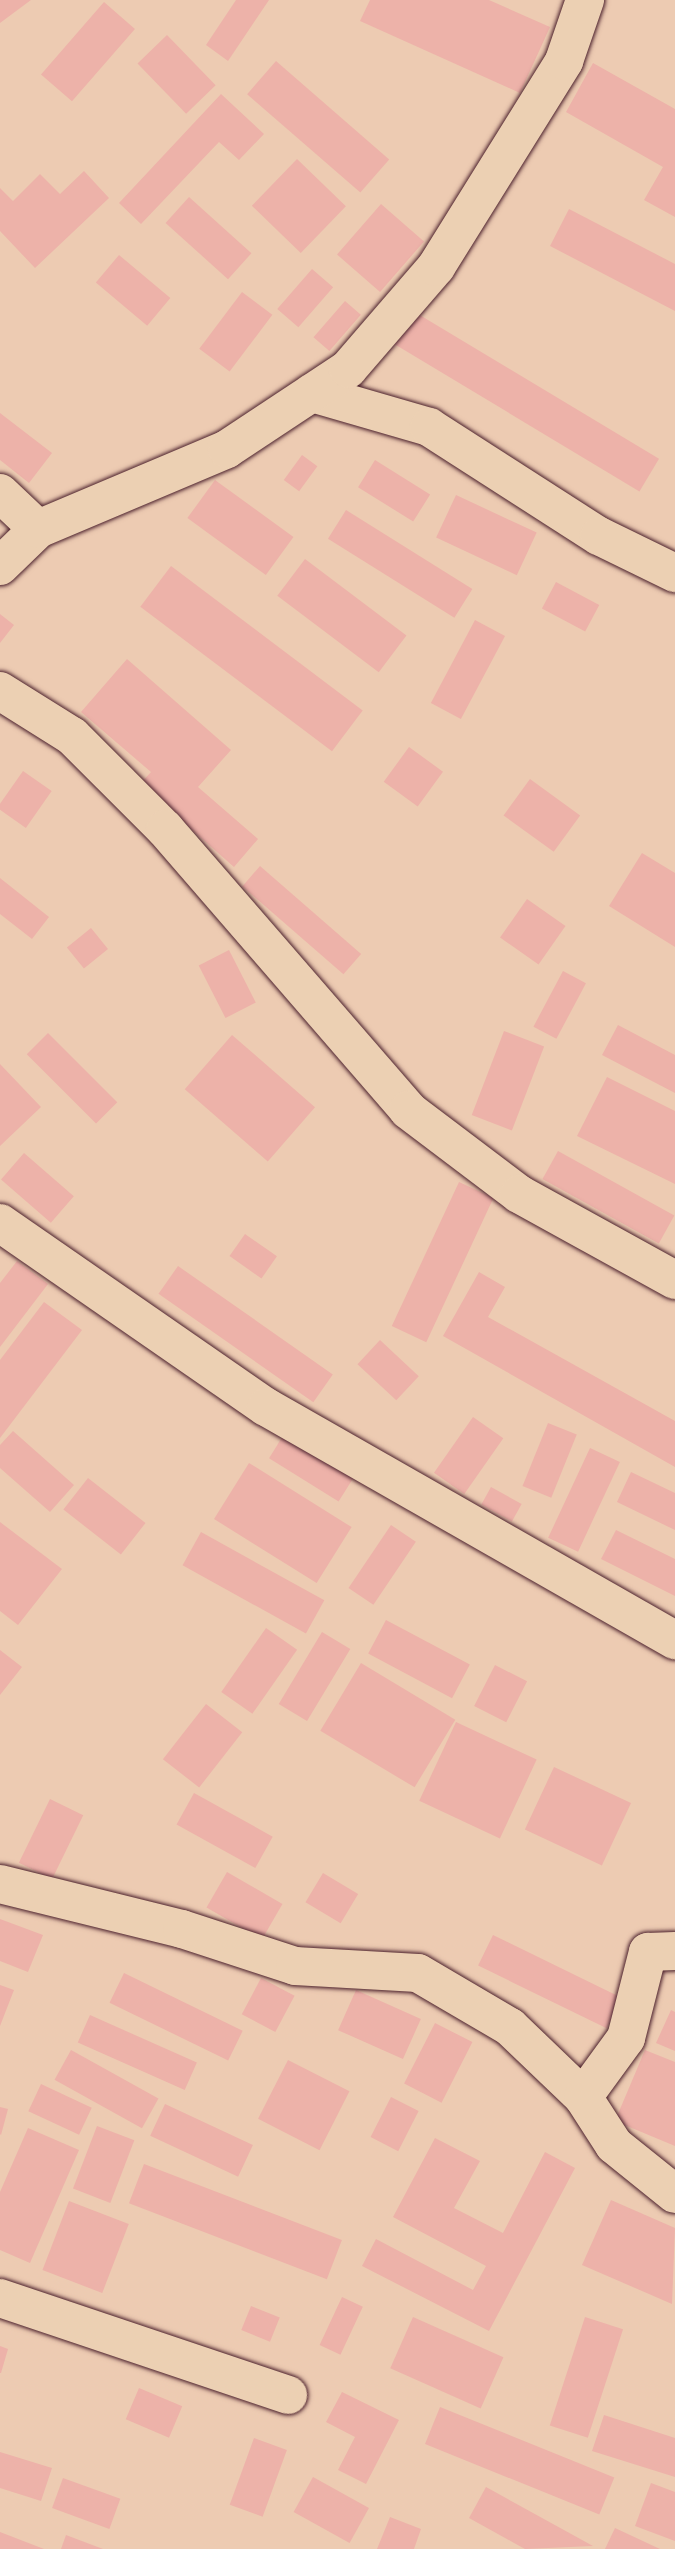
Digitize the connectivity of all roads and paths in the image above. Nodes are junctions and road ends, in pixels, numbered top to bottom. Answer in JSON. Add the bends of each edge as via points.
{"nodes":[{"id":1,"x":585,"y":0,"type":"edge"},
{"id":2,"x":312,"y":393,"type":"junction"},
{"id":3,"x":0,"y":494,"type":"edge"},
{"id":4,"x":38,"y":529,"type":"junction"},
{"id":5,"x":0,"y":566,"type":"edge"},
{"id":6,"x":675,"y":573,"type":"edge"},
{"id":7,"x":0,"y":691,"type":"edge"},
{"id":8,"x":0,"y":1223,"type":"edge"},
{"id":9,"x":675,"y":1280,"type":"edge"},
{"id":10,"x":675,"y":1640,"type":"edge"},
{"id":11,"x":0,"y":1884,"type":"edge"},
{"id":12,"x":675,"y":1951,"type":"edge"},
{"id":13,"x":583,"y":2097,"type":"junction"},
{"id":14,"x":675,"y":2194,"type":"edge"},
{"id":15,"x":0,"y":2298,"type":"edge"},
{"id":16,"x":288,"y":2395,"type":"dead end"}],
"edges":[{"from":1,"to":2,"type":"street","via":[[564,61],[436,267],[348,369]]},
{"from":2,"to":4,"type":"street","via":[[226,449]]},
{"from":2,"to":6,"type":"street","via":[[429,427],[599,536]]},
{"from":3,"to":4,"type":"street"},
{"from":4,"to":5,"type":"street"},
{"from":7,"to":9,"type":"street","via":[[72,736],[165,829],[408,1110],[519,1194]]},
{"from":8,"to":10,"type":"street","via":[[266,1407]]},
{"from":11,"to":13,"type":"street","via":[[182,1930],[295,1966],[418,1973],[510,2026]]},
{"from":12,"to":13,"type":"street","via":[[648,1952],[626,2038]]},
{"from":13,"to":14,"type":"street","via":[[614,2145]]},
{"from":15,"to":16,"type":"street"}]}
